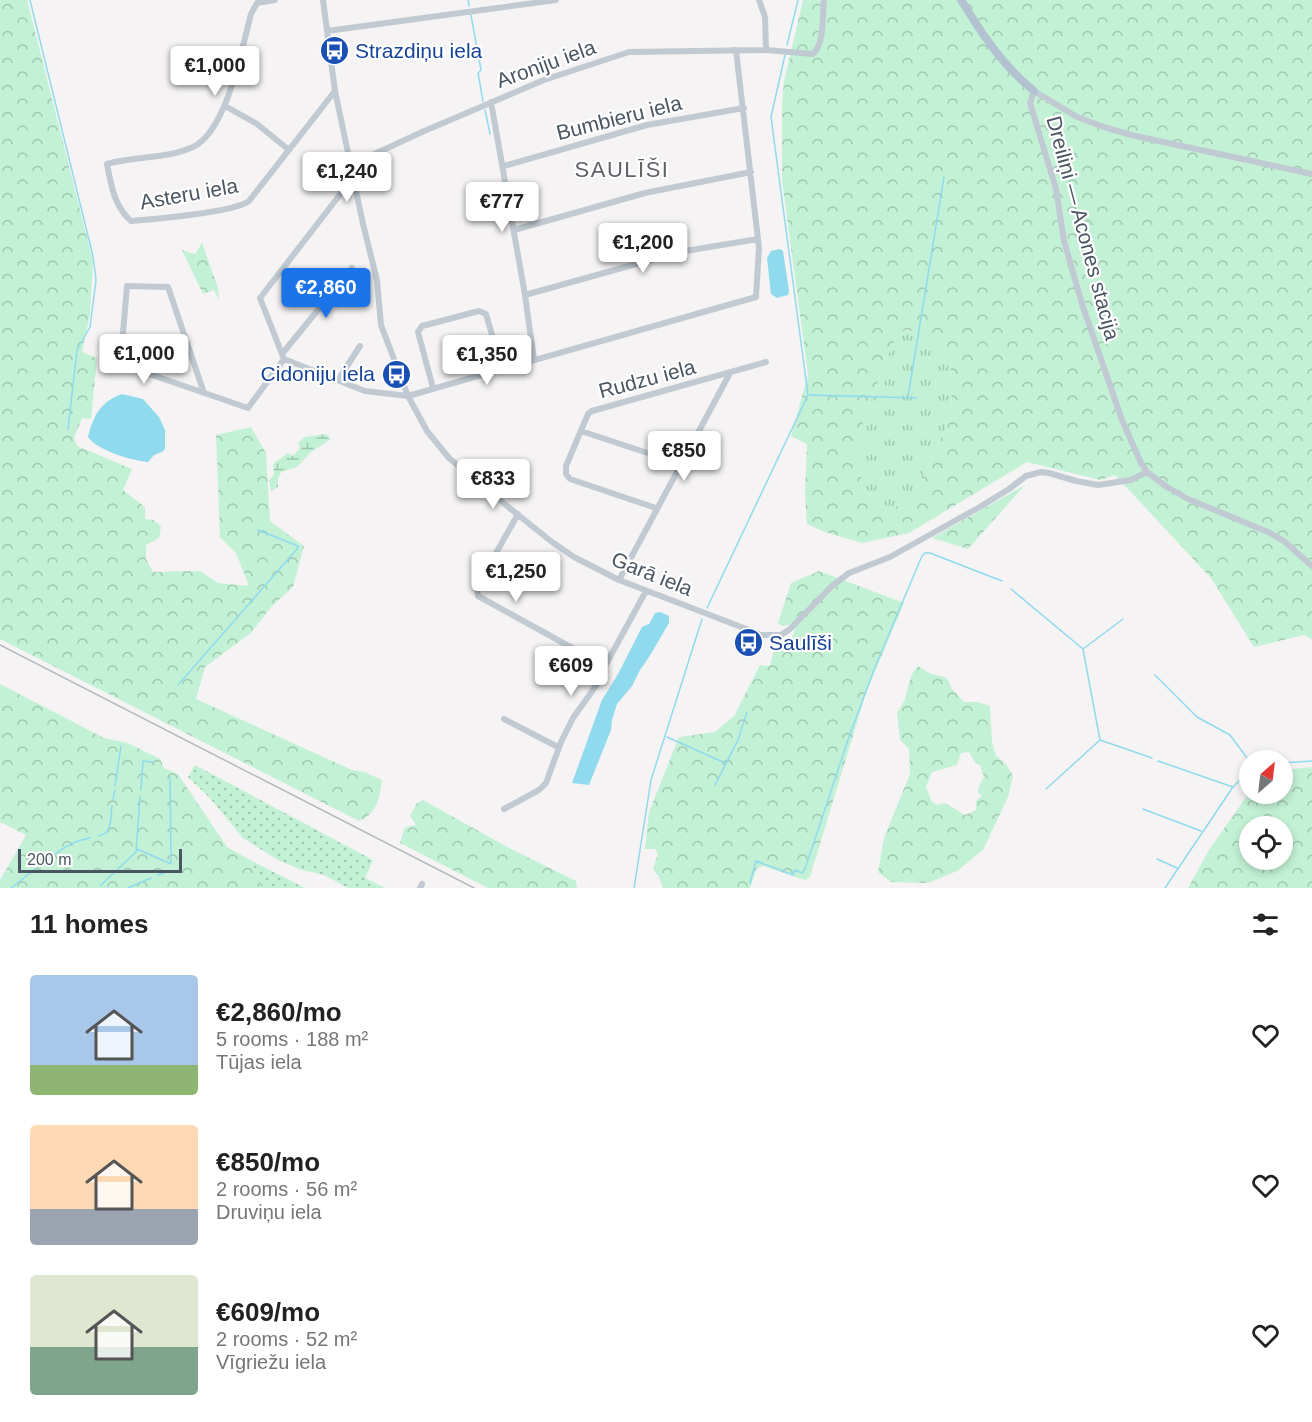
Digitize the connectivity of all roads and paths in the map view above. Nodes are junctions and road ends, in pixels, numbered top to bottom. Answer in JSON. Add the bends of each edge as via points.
{"nodes":[{"id":1,"x":275,"y":0,"type":"edge"},
{"id":2,"x":323,"y":0,"type":"edge"},
{"id":3,"x":556,"y":0,"type":"edge"},
{"id":4,"x":759,"y":0,"type":"edge"},
{"id":5,"x":824,"y":0,"type":"edge"},
{"id":6,"x":961,"y":0,"type":"edge"},
{"id":7,"x":506,"y":3,"type":"edge"},
{"id":8,"x":327,"y":31,"type":"junction"},
{"id":9,"x":736,"y":50,"type":"junction"},
{"id":10,"x":766,"y":50,"type":"junction"},
{"id":11,"x":335,"y":91,"type":"junction"},
{"id":12,"x":1034,"y":91,"type":"junction"},
{"id":13,"x":491,"y":102,"type":"junction"},
{"id":14,"x":225,"y":106,"type":"junction"},
{"id":15,"x":744,"y":108,"type":"junction"},
{"id":16,"x":289,"y":150,"type":"junction"},
{"id":17,"x":351,"y":165,"type":"junction"},
{"id":18,"x":504,"y":166,"type":"junction"},
{"id":19,"x":751,"y":172,"type":"junction"},
{"id":20,"x":1312,"y":174,"type":"edge"},
{"id":21,"x":342,"y":192,"type":"dead end"},
{"id":22,"x":514,"y":230,"type":"junction"},
{"id":23,"x":758,"y":239,"type":"junction"},
{"id":24,"x":352,"y":268,"type":"dead end"},
{"id":25,"x":525,"y":295,"type":"junction"},
{"id":26,"x":360,"y":346,"type":"dead end"},
{"id":27,"x":283,"y":357,"type":"junction"},
{"id":28,"x":534,"y":360,"type":"junction"},
{"id":29,"x":766,"y":362,"type":"dead end"},
{"id":30,"x":502,"y":369,"type":"junction"},
{"id":31,"x":730,"y":373,"type":"junction"},
{"id":32,"x":338,"y":380,"type":"junction"},
{"id":33,"x":433,"y":388,"type":"junction"},
{"id":34,"x":204,"y":393,"type":"junction"},
{"id":35,"x":408,"y":396,"type":"junction"},
{"id":36,"x":581,"y":430,"type":"junction"},
{"id":37,"x":681,"y":464,"type":"junction"},
{"id":38,"x":1148,"y":472,"type":"junction"},
{"id":39,"x":656,"y":508,"type":"junction"},
{"id":40,"x":518,"y":514,"type":"junction"},
{"id":41,"x":1312,"y":566,"type":"edge"},
{"id":42,"x":619,"y":580,"type":"junction"},
{"id":43,"x":646,"y":591,"type":"junction"},
{"id":44,"x":605,"y":666,"type":"junction"},
{"id":45,"x":504,"y":719,"type":"dead end"},
{"id":46,"x":558,"y":747,"type":"junction"},
{"id":47,"x":504,"y":809,"type":"dead end"}],
"edges":[{"from":1,"to":14,"type":"street","name":"Asteru iela","via":[[257,3],[251,14]]},
{"from":2,"to":8,"type":"street","name":"Garā iela"},
{"from":3,"to":7,"type":"street"},
{"from":4,"to":10,"type":"street","via":[[765,17]]},
{"from":5,"to":10,"type":"street","name":"Aroniju iela","via":[[816,52]]},
{"from":6,"to":12,"type":"main road","name":"Dreiliņi — Acones stacija","via":[[991,47]]},
{"from":7,"to":8,"type":"street"},
{"from":8,"to":11,"type":"street","name":"Garā iela"},
{"from":9,"to":10,"type":"street","name":"Aroniju iela"},
{"from":9,"to":13,"type":"street","name":"Aroniju iela","via":[[629,52]]},
{"from":9,"to":15,"type":"street"},
{"from":11,"to":16,"type":"street","name":"Asteru iela"},
{"from":11,"to":17,"type":"street","name":"Garā iela"},
{"from":12,"to":20,"type":"street","via":[[1077,117],[1104,127]]},
{"from":12,"to":38,"type":"street","name":"Dreiliņi — Acones stacija","via":[[1030,103],[1056,189],[1072,273],[1122,420]]},
{"from":13,"to":17,"type":"street","name":"Aroniju iela"},
{"from":13,"to":18,"type":"street"},
{"from":14,"to":16,"type":"street","via":[[257,124]]},
{"from":14,"to":16,"type":"street","name":"Asteru iela","via":[[210,132],[195,146],[107,164],[112,191],[122,213],[131,221],[243,206]]},
{"from":15,"to":18,"type":"street","name":"Bumbieru iela","via":[[646,124]]},
{"from":15,"to":19,"type":"street"},
{"from":17,"to":35,"type":"street","name":"Garā iela","via":[[377,280],[381,325]]},
{"from":18,"to":22,"type":"street"},
{"from":19,"to":22,"type":"street","via":[[645,193]]},
{"from":19,"to":23,"type":"street"},
{"from":21,"to":27,"type":"street","via":[[260,298]]},
{"from":22,"to":25,"type":"street"},
{"from":23,"to":25,"type":"street","via":[[679,252]]},
{"from":23,"to":28,"type":"street","via":[[756,297]]},
{"from":24,"to":27,"type":"street"},
{"from":25,"to":28,"type":"street"},
{"from":26,"to":32,"type":"street"},
{"from":27,"to":32,"type":"street"},
{"from":27,"to":34,"type":"street","via":[[248,408]]},
{"from":28,"to":30,"type":"street"},
{"from":29,"to":31,"type":"street","name":"Rudzu iela"},
{"from":30,"to":33,"type":"street"},
{"from":30,"to":33,"type":"street","via":[[483,312],[422,326],[418,332]]},
{"from":31,"to":36,"type":"street","name":"Rudzu iela","via":[[592,411]]},
{"from":31,"to":37,"type":"street"},
{"from":32,"to":35,"type":"street","via":[[365,391]]},
{"from":33,"to":35,"type":"street"},
{"from":34,"to":34,"type":"street","via":[[168,287],[128,286],[121,356],[129,367]]},
{"from":35,"to":40,"type":"street","name":"Garā iela","via":[[438,446]]},
{"from":36,"to":37,"type":"street"},
{"from":36,"to":39,"type":"street","name":"Rudzu iela","via":[[567,466],[570,479]]},
{"from":37,"to":39,"type":"street"},
{"from":38,"to":41,"type":"street","name":"Dreiliņi — Acones stacija","via":[[1188,499],[1284,541]]},
{"from":38,"to":43,"type":"street","name":"Garā iela","via":[[1131,480],[1098,485],[1049,472],[1026,476],[890,557],[849,573],[781,635],[761,635]]},
{"from":39,"to":42,"type":"street"},
{"from":40,"to":42,"type":"street","name":"Garā iela","via":[[566,552]]},
{"from":40,"to":44,"type":"street","via":[[477,587],[478,596]]},
{"from":42,"to":43,"type":"street","name":"Garā iela"},
{"from":43,"to":44,"type":"street"},
{"from":44,"to":46,"type":"street"},
{"from":45,"to":46,"type":"street"},
{"from":46,"to":47,"type":"street","via":[[546,783]]}]}
